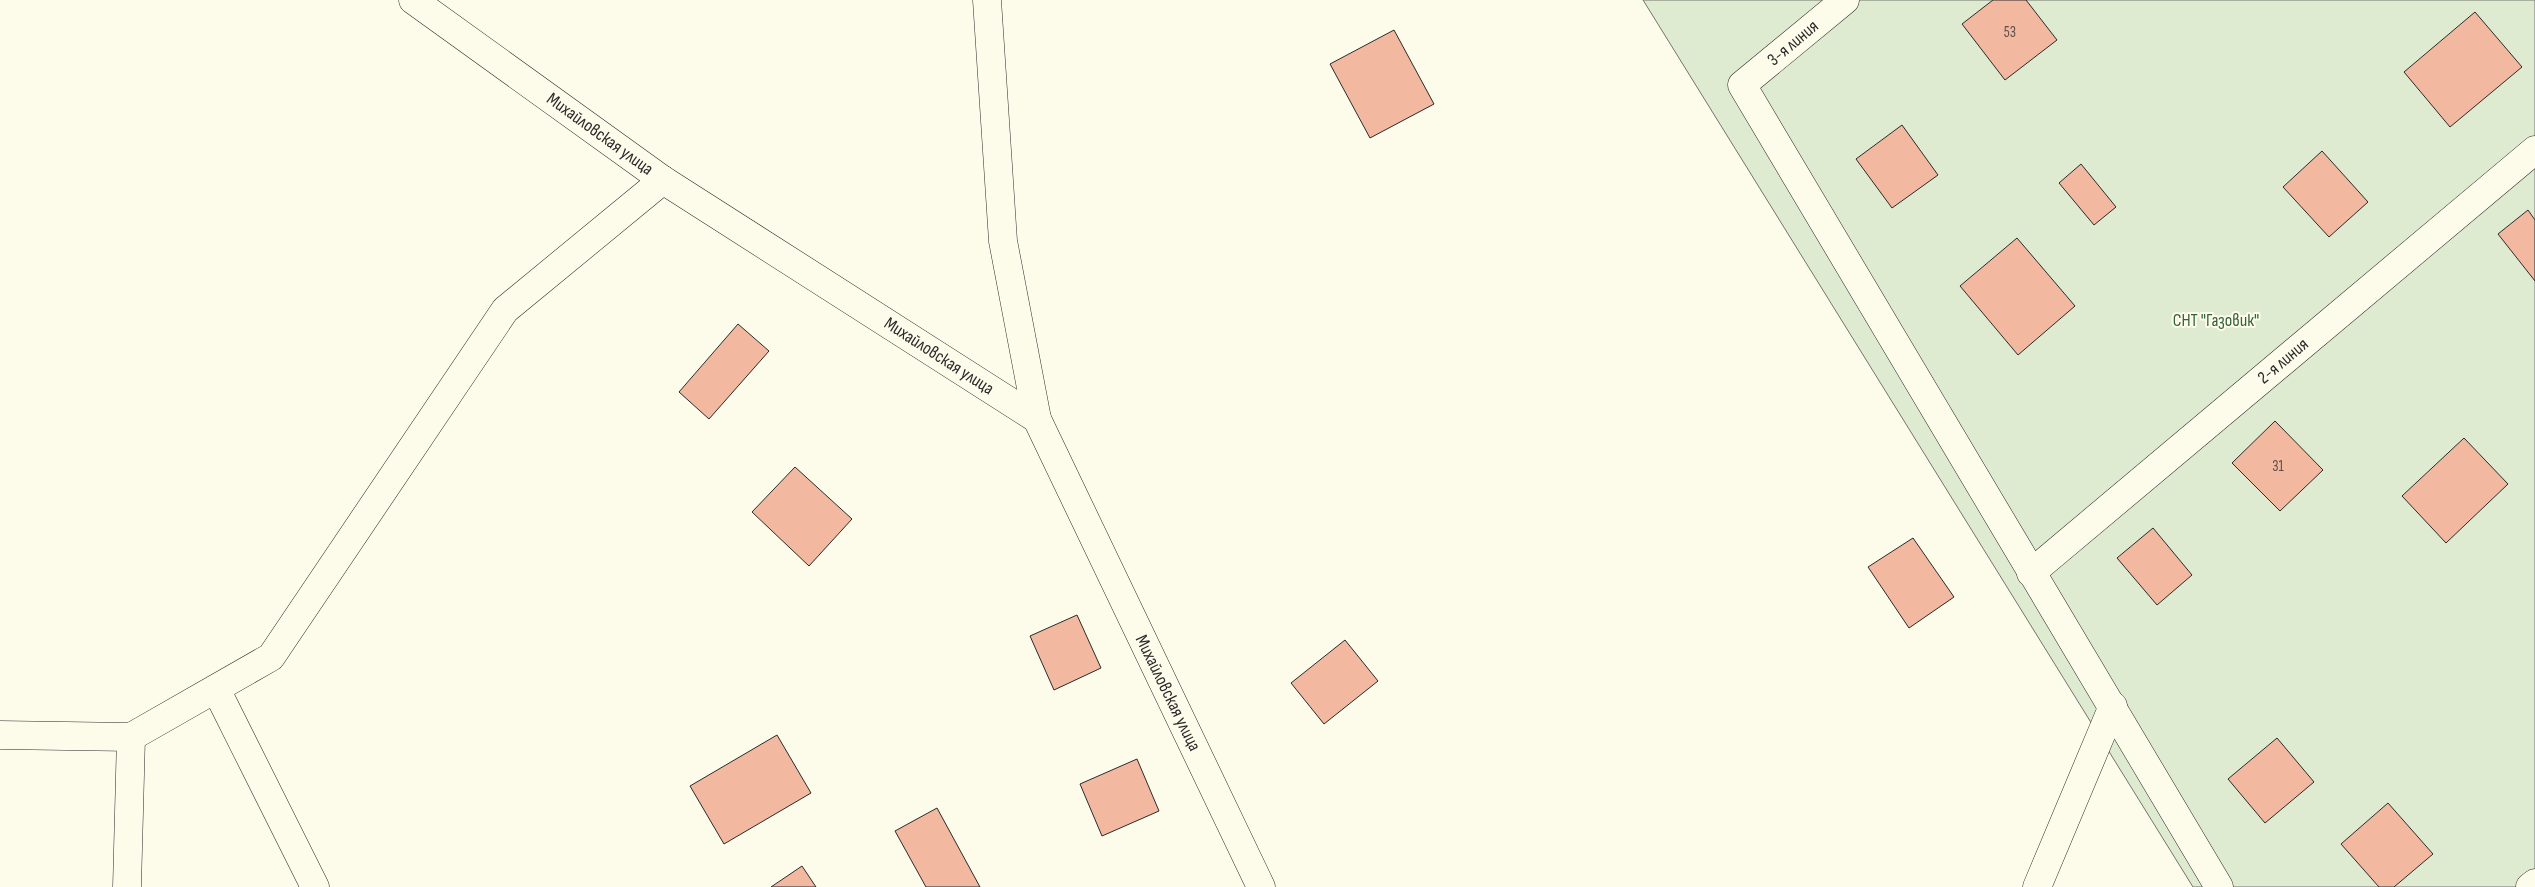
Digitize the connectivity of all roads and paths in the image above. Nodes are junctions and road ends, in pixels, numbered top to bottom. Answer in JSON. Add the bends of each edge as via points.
{"nodes":[{"id":1,"x":413,"y":0,"type":"edge"},
{"id":2,"x":987,"y":0,"type":"edge"},
{"id":3,"x":1845,"y":0,"type":"edge"},
{"id":4,"x":2535,"y":150,"type":"edge"},
{"id":5,"x":663,"y":180,"type":"junction"},
{"id":6,"x":1037,"y":419,"type":"junction"},
{"id":7,"x":2031,"y":573,"type":"junction"},
{"id":8,"x":216,"y":689,"type":"junction"},
{"id":9,"x":2113,"y":706,"type":"junction"},
{"id":10,"x":0,"y":735,"type":"edge"},
{"id":11,"x":131,"y":737,"type":"junction"},
{"id":12,"x":2535,"y":883,"type":"edge"},
{"id":13,"x":127,"y":887,"type":"edge"},
{"id":14,"x":314,"y":887,"type":"edge"},
{"id":15,"x":1261,"y":887,"type":"edge"},
{"id":16,"x":2037,"y":887,"type":"edge"},
{"id":17,"x":2219,"y":887,"type":"edge"},
{"id":18,"x":2530,"y":887,"type":"edge"}],
"edges":[{"from":1,"to":5,"type":"street","name":"Михайловская улица"},
{"from":2,"to":6,"type":"street","via":[[1003,242]]},
{"from":3,"to":7,"type":"street","name":"3-я линия","via":[[1742,85]]},
{"from":4,"to":7,"type":"street","name":"2-я линия"},
{"from":5,"to":6,"type":"street","name":"Михайловская улица"},
{"from":5,"to":8,"type":"street","via":[[505,310],[271,658]]},
{"from":6,"to":15,"type":"street","name":"Михайловская улица"},
{"from":7,"to":9,"type":"street"},
{"from":8,"to":11,"type":"street"},
{"from":8,"to":14,"type":"street"},
{"from":9,"to":16,"type":"street"},
{"from":9,"to":17,"type":"street"},
{"from":10,"to":11,"type":"street"},
{"from":11,"to":13,"type":"street"},
{"from":12,"to":18,"type":"street"}]}
